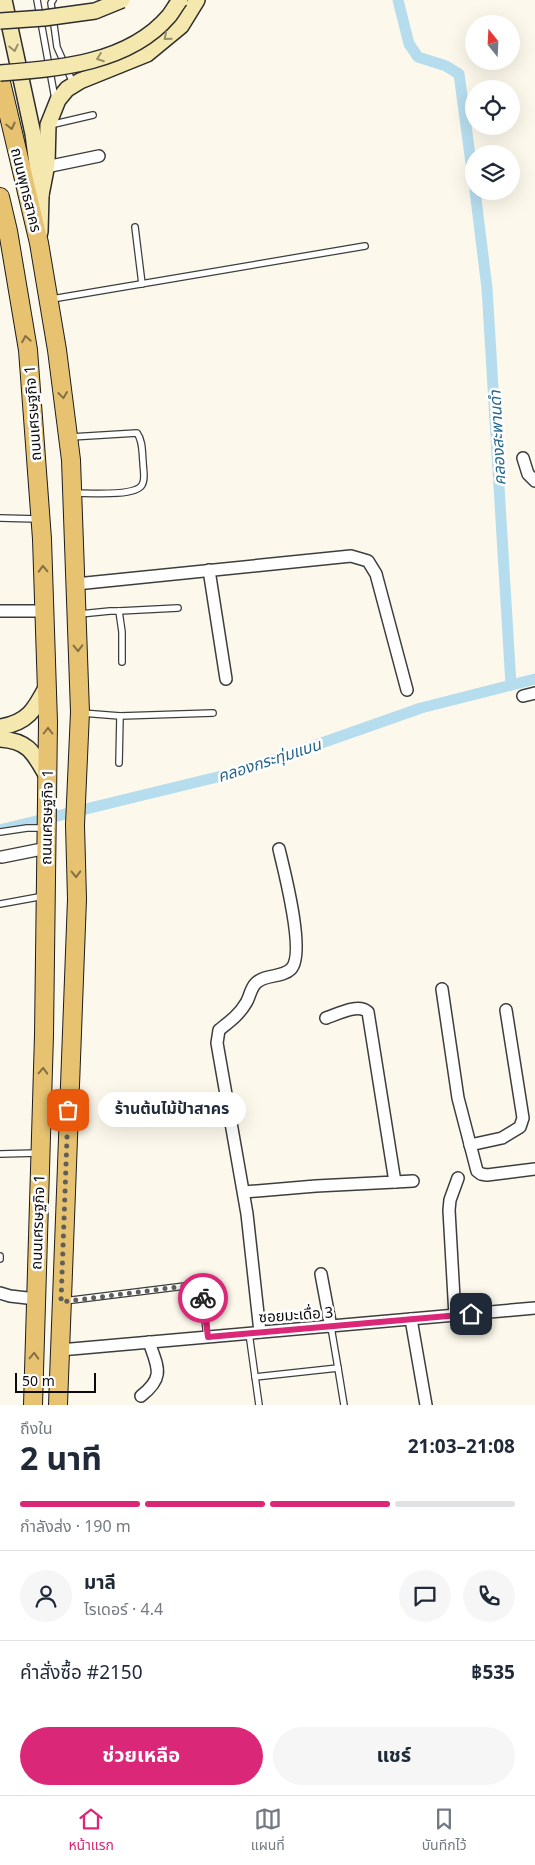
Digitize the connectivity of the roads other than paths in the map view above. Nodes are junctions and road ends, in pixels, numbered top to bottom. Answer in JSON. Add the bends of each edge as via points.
{"nodes":[{"id":1,"x":4,"y":0,"type":"edge"},
{"id":2,"x":37,"y":0,"type":"edge"},
{"id":3,"x":53,"y":0,"type":"edge"},
{"id":4,"x":122,"y":0,"type":"edge"},
{"id":5,"x":180,"y":0,"type":"edge"},
{"id":6,"x":197,"y":0,"type":"edge"},
{"id":7,"x":0,"y":21,"type":"edge"},
{"id":8,"x":0,"y":73,"type":"edge"},
{"id":9,"x":0,"y":78,"type":"edge"},
{"id":10,"x":74,"y":85,"type":"junction"},
{"id":11,"x":56,"y":105,"type":"junction"},
{"id":12,"x":94,"y":115,"type":"dead end"},
{"id":13,"x":48,"y":125,"type":"junction"},
{"id":14,"x":99,"y":156,"type":"dead end"},
{"id":15,"x":46,"y":167,"type":"junction"},
{"id":16,"x":41,"y":195,"type":"junction"},
{"id":17,"x":0,"y":197,"type":"edge"},
{"id":18,"x":135,"y":227,"type":"dead end"},
{"id":19,"x":4,"y":228,"type":"edge"},
{"id":20,"x":39,"y":243,"type":"junction"},
{"id":21,"x":365,"y":246,"type":"dead end"},
{"id":22,"x":142,"y":284,"type":"junction"},
{"id":23,"x":49,"y":299,"type":"junction"},
{"id":24,"x":68,"y":437,"type":"junction"},
{"id":25,"x":523,"y":458,"type":"dead end"},
{"id":26,"x":535,"y":481,"type":"edge"},
{"id":27,"x":72,"y":493,"type":"junction"},
{"id":28,"x":0,"y":518,"type":"edge"},
{"id":29,"x":40,"y":519,"type":"junction"},
{"id":30,"x":209,"y":570,"type":"junction"},
{"id":31,"x":76,"y":584,"type":"junction"},
{"id":32,"x":178,"y":608,"type":"dead end"},
{"id":33,"x":0,"y":611,"type":"edge"},
{"id":34,"x":44,"y":611,"type":"junction"},
{"id":35,"x":119,"y":611,"type":"junction"},
{"id":36,"x":78,"y":615,"type":"junction"},
{"id":37,"x":122,"y":662,"type":"dead end"},
{"id":38,"x":226,"y":679,"type":"dead end"},
{"id":39,"x":47,"y":686,"type":"junction"},
{"id":40,"x":407,"y":690,"type":"dead end"},
{"id":41,"x":80,"y":712,"type":"junction"},
{"id":42,"x":212,"y":713,"type":"dead end"},
{"id":43,"x":120,"y":716,"type":"junction"},
{"id":44,"x":0,"y":727,"type":"edge"},
{"id":45,"x":0,"y":739,"type":"edge"},
{"id":46,"x":119,"y":763,"type":"dead end"},
{"id":47,"x":48,"y":778,"type":"junction"},
{"id":48,"x":47,"y":826,"type":"junction"},
{"id":49,"x":0,"y":832,"type":"edge"},
{"id":50,"x":47,"y":848,"type":"junction"},
{"id":51,"x":278,"y":849,"type":"dead end"},
{"id":52,"x":2,"y":857,"type":"dead end"},
{"id":53,"x":46,"y":895,"type":"junction"},
{"id":54,"x":0,"y":904,"type":"edge"},
{"id":55,"x":442,"y":989,"type":"dead end"},
{"id":56,"x":506,"y":1010,"type":"dead end"},
{"id":57,"x":326,"y":1018,"type":"dead end"},
{"id":58,"x":470,"y":1145,"type":"junction"},
{"id":59,"x":40,"y":1152,"type":"junction"},
{"id":60,"x":0,"y":1154,"type":"edge"},
{"id":61,"x":535,"y":1169,"type":"edge"},
{"id":62,"x":458,"y":1178,"type":"dead end"},
{"id":63,"x":413,"y":1180,"type":"dead end"},
{"id":64,"x":395,"y":1182,"type":"junction"},
{"id":65,"x":244,"y":1192,"type":"junction"},
{"id":66,"x":321,"y":1274,"type":"dead end"},
{"id":67,"x":0,"y":1293,"type":"edge"},
{"id":68,"x":36,"y":1298,"type":"junction"},
{"id":69,"x":61,"y":1302,"type":"junction"},
{"id":70,"x":535,"y":1308,"type":"edge"},
{"id":71,"x":455,"y":1316,"type":"junction"},
{"id":72,"x":411,"y":1320,"type":"junction"},
{"id":73,"x":331,"y":1327,"type":"junction"},
{"id":74,"x":255,"y":1333,"type":"junction"},
{"id":75,"x":208,"y":1337,"type":"junction"},
{"id":76,"x":149,"y":1342,"type":"junction"},
{"id":77,"x":60,"y":1350,"type":"junction"},
{"id":78,"x":338,"y":1368,"type":"junction"},
{"id":79,"x":255,"y":1377,"type":"junction"},
{"id":80,"x":141,"y":1396,"type":"dead end"},
{"id":81,"x":29,"y":1405,"type":"edge"},
{"id":82,"x":58,"y":1405,"type":"edge"},
{"id":83,"x":259,"y":1405,"type":"edge"},
{"id":84,"x":344,"y":1405,"type":"edge"},
{"id":85,"x":426,"y":1405,"type":"edge"}],
"edges":[{"from":1,"to":16,"type":"main road","one_way":true,"via":[[33,134]]},
{"from":2,"to":11,"type":"lane"},
{"from":3,"to":10,"type":"lane","via":[[57,47]]},
{"from":4,"to":7,"type":"main road","bridge":true,"via":[[95,11]]},
{"from":5,"to":8,"type":"main road","one_way":true,"bridge":true,"via":[[169,16],[139,42],[95,60],[41,70]]},
{"from":6,"to":10,"type":"main road","one_way":true,"via":[[181,26],[147,54]]},
{"from":9,"to":20,"type":"main road","name":"ถนนพุทธสาคร","one_way":true},
{"from":10,"to":11,"type":"main road","via":[[67,89]]},
{"from":11,"to":13,"type":"main road"},
{"from":12,"to":13,"type":"lane"},
{"from":13,"to":15,"type":"main road"},
{"from":14,"to":15,"type":"street"},
{"from":15,"to":16,"type":"main road"},
{"from":16,"to":20,"type":"main road"},
{"from":17,"to":19,"type":"main road","name":"ถนนพุทธสาคร"},
{"from":18,"to":22,"type":"lane"},
{"from":29,"to":19,"type":"main road","name":"ถนนเศรษฐกิจ 1","one_way":true,"via":[[28,350]]},
{"from":20,"to":23,"type":"main road","name":"ถนนเศรษฐกิจ 1"},
{"from":21,"to":22,"type":"lane"},
{"from":22,"to":23,"type":"lane"},
{"from":23,"to":24,"type":"main road","name":"ถนนเศรษฐกิจ 1","one_way":true},
{"from":24,"to":27,"type":"main road","name":"ถนนเศรษฐกิจ 1"},
{"from":24,"to":27,"type":"lane","via":[[137,433],[142,445],[144,478],[137,490]]},
{"from":25,"to":26,"type":"street","via":[[528,474]]},
{"from":27,"to":31,"type":"main road","name":"ถนนเศรษฐกิจ 1"},
{"from":28,"to":29,"type":"lane"},
{"from":34,"to":29,"type":"main road","name":"ถนนเศรษฐกิจ 1","one_way":true},
{"from":30,"to":31,"type":"street"},
{"from":30,"to":38,"type":"street"},
{"from":30,"to":40,"type":"street","via":[[351,556],[368,561],[376,574]]},
{"from":31,"to":36,"type":"main road","name":"ถนนเศรษฐกิจ 1"},
{"from":32,"to":35,"type":"lane"},
{"from":33,"to":34,"type":"street"},
{"from":34,"to":39,"type":"main road","name":"ถนนเศรษฐกิจ 1"},
{"from":35,"to":36,"type":"lane"},
{"from":35,"to":37,"type":"lane"},
{"from":36,"to":41,"type":"main road","name":"ถนนเศรษฐกิจ 1","one_way":true},
{"from":39,"to":44,"type":"main road","via":[[36,707],[26,717],[13,725]]},
{"from":47,"to":39,"type":"main road","name":"ถนนเศรษฐกิจ 1","one_way":true},
{"from":41,"to":43,"type":"lane"},
{"from":41,"to":69,"type":"main road","name":"ถนนเศรษฐกิจ 1","one_way":true},
{"from":42,"to":43,"type":"lane"},
{"from":43,"to":46,"type":"lane"},
{"from":45,"to":47,"type":"main road","via":[[22,742]]},
{"from":47,"to":48,"type":"main road","name":"ถนนเศรษฐกิจ 1"},
{"from":48,"to":49,"type":"lane"},
{"from":48,"to":50,"type":"main road","name":"ถนนเศรษฐกิจ 1"},
{"from":50,"to":52,"type":"street"},
{"from":50,"to":53,"type":"main road","name":"ถนนเศรษฐกิจ 1"},
{"from":51,"to":65,"type":"street","via":[[289,893],[297,951],[294,962],[287,972],[256,983],[238,1015],[219,1030],[217,1043]]},
{"from":53,"to":54,"type":"lane"},
{"from":59,"to":53,"type":"main road","name":"ถนนเศรษฐกิจ 1","one_way":true},
{"from":55,"to":58,"type":"street","via":[[458,1098]]},
{"from":56,"to":58,"type":"street","via":[[523,1118],[520,1127],[502,1138]]},
{"from":57,"to":64,"type":"street","via":[[356,1008],[368,1012]]},
{"from":58,"to":61,"type":"street","via":[[477,1171],[481,1174]]},
{"from":59,"to":60,"type":"lane"},
{"from":59,"to":68,"type":"main road","name":"ถนนเศรษฐกิจ 1"},
{"from":62,"to":71,"type":"street","via":[[449,1210]]},
{"from":63,"to":64,"type":"street"},
{"from":64,"to":65,"type":"street"},
{"from":65,"to":74,"type":"street"},
{"from":66,"to":73,"type":"street"},
{"from":67,"to":68,"type":"street"},
{"from":81,"to":68,"type":"main road","name":"ถนนเศรษฐกิจ 1","one_way":true},
{"from":69,"to":75,"type":"lane","via":[[195,1287],[202,1296]]},
{"from":69,"to":77,"type":"main road","name":"ถนนเศรษฐกิจ 1"},
{"from":70,"to":71,"type":"street","name":"ซอยมะเดื่อ 3"},
{"from":71,"to":72,"type":"street","name":"ซอยมะเดื่อ 3"},
{"from":72,"to":73,"type":"street","name":"ซอยมะเดื่อ 3"},
{"from":72,"to":85,"type":"street"},
{"from":73,"to":74,"type":"street","name":"ซอยมะเดื่อ 3"},
{"from":73,"to":78,"type":"lane"},
{"from":74,"to":75,"type":"street","name":"ซอยมะเดื่อ 3"},
{"from":74,"to":79,"type":"lane"},
{"from":75,"to":76,"type":"street","name":"ซอยมะเดื่อ 3"},
{"from":76,"to":77,"type":"street","name":"ซอยมะเดื่อ 3"},
{"from":76,"to":80,"type":"street","via":[[156,1361],[156,1381]]},
{"from":77,"to":82,"type":"main road","name":"ถนนเศรษฐกิจ 1"},
{"from":78,"to":79,"type":"lane"},
{"from":78,"to":84,"type":"lane"},
{"from":79,"to":83,"type":"lane"}]}
